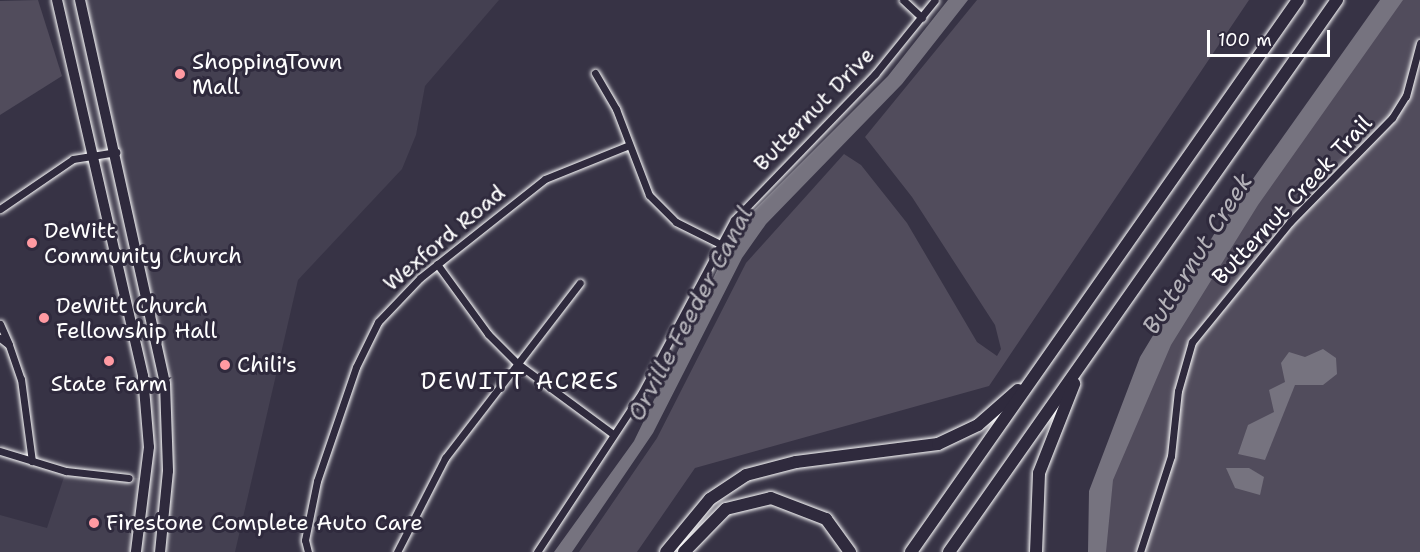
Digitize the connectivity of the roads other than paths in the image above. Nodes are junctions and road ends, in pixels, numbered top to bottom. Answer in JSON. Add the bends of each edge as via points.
{"nodes":[{"id":1,"x":57,"y":0,"type":"edge"},
{"id":2,"x":80,"y":0,"type":"edge"},
{"id":3,"x":903,"y":0,"type":"edge"},
{"id":4,"x":935,"y":0,"type":"edge"},
{"id":5,"x":1298,"y":0,"type":"edge"},
{"id":6,"x":1336,"y":0,"type":"edge"},
{"id":7,"x":922,"y":18,"type":"junction"},
{"id":8,"x":1420,"y":43,"type":"edge"},
{"id":9,"x":595,"y":74,"type":"dead end"},
{"id":10,"x":627,"y":146,"type":"junction"},
{"id":11,"x":116,"y":153,"type":"junction"},
{"id":12,"x":96,"y":154,"type":"junction"},
{"id":13,"x":0,"y":209,"type":"edge"},
{"id":14,"x":720,"y":243,"type":"junction"},
{"id":15,"x":437,"y":264,"type":"junction"},
{"id":16,"x":580,"y":282,"type":"dead end"},
{"id":17,"x":0,"y":324,"type":"edge"},
{"id":18,"x":0,"y":338,"type":"edge"},
{"id":19,"x":9,"y":345,"type":"junction"},
{"id":20,"x":1088,"y":356,"type":"junction"},
{"id":21,"x":518,"y":364,"type":"junction"},
{"id":22,"x":1036,"y":372,"type":"junction"},
{"id":23,"x":613,"y":434,"type":"junction"},
{"id":24,"x":0,"y":451,"type":"edge"},
{"id":25,"x":32,"y":461,"type":"junction"},
{"id":26,"x":129,"y":478,"type":"dead end"},
{"id":27,"x":136,"y":552,"type":"edge"},
{"id":28,"x":162,"y":552,"type":"edge"},
{"id":29,"x":308,"y":552,"type":"edge"},
{"id":30,"x":397,"y":552,"type":"edge"},
{"id":31,"x":537,"y":552,"type":"edge"},
{"id":32,"x":666,"y":552,"type":"edge"},
{"id":33,"x":684,"y":552,"type":"edge"},
{"id":34,"x":850,"y":552,"type":"edge"},
{"id":35,"x":911,"y":552,"type":"edge"},
{"id":36,"x":949,"y":552,"type":"edge"},
{"id":37,"x":1036,"y":552,"type":"edge"},
{"id":38,"x":1140,"y":552,"type":"edge"}],
"edges":[{"from":1,"to":12,"type":"main road"},
{"from":2,"to":11,"type":"main road"},
{"from":3,"to":7,"type":"street"},
{"from":4,"to":7,"type":"street","name":"Butternut Drive"},
{"from":5,"to":22,"type":"highway"},
{"from":6,"to":20,"type":"highway"},
{"from":7,"to":14,"type":"street","name":"Butternut Drive","via":[[744,207]]},
{"from":8,"to":38,"type":"street","name":"Butternut Creek Trail","via":[[1406,96],[1392,118],[1290,222],[1192,342],[1178,391],[1171,456]]},
{"from":9,"to":10,"type":"street","via":[[616,110]]},
{"from":10,"to":14,"type":"street","via":[[649,195],[668,217]]},
{"from":10,"to":15,"type":"street","name":"Wexford Road","via":[[545,178]]},
{"from":11,"to":12,"type":"street"},
{"from":11,"to":28,"type":"main road","via":[[166,392]]},
{"from":12,"to":13,"type":"street","via":[[56,168]]},
{"from":12,"to":27,"type":"main road","via":[[148,415],[146,497]]},
{"from":14,"to":23,"type":"street","name":"Butternut Drive","via":[[667,349]]},
{"from":15,"to":21,"type":"street","via":[[488,334]]},
{"from":15,"to":29,"type":"street","name":"Wexford Road","via":[[399,298],[370,334],[318,481],[306,540]]},
{"from":16,"to":21,"type":"street"},
{"from":17,"to":19,"type":"street"},
{"from":18,"to":19,"type":"street"},
{"from":19,"to":25,"type":"street","via":[[21,379]]},
{"from":20,"to":36,"type":"highway"},
{"from":20,"to":37,"type":"highway","via":[[1046,447],[1037,486]]},
{"from":21,"to":23,"type":"street"},
{"from":21,"to":30,"type":"street","via":[[445,458]]},
{"from":22,"to":32,"type":"highway","via":[[983,422],[951,439],[796,462],[746,475],[710,499]]},
{"from":22,"to":35,"type":"highway"},
{"from":23,"to":31,"type":"street","name":"Butternut Drive"},
{"from":24,"to":25,"type":"street"},
{"from":25,"to":26,"type":"street"},
{"from":33,"to":34,"type":"highway","via":[[726,509],[771,498],[826,519]]}]}
